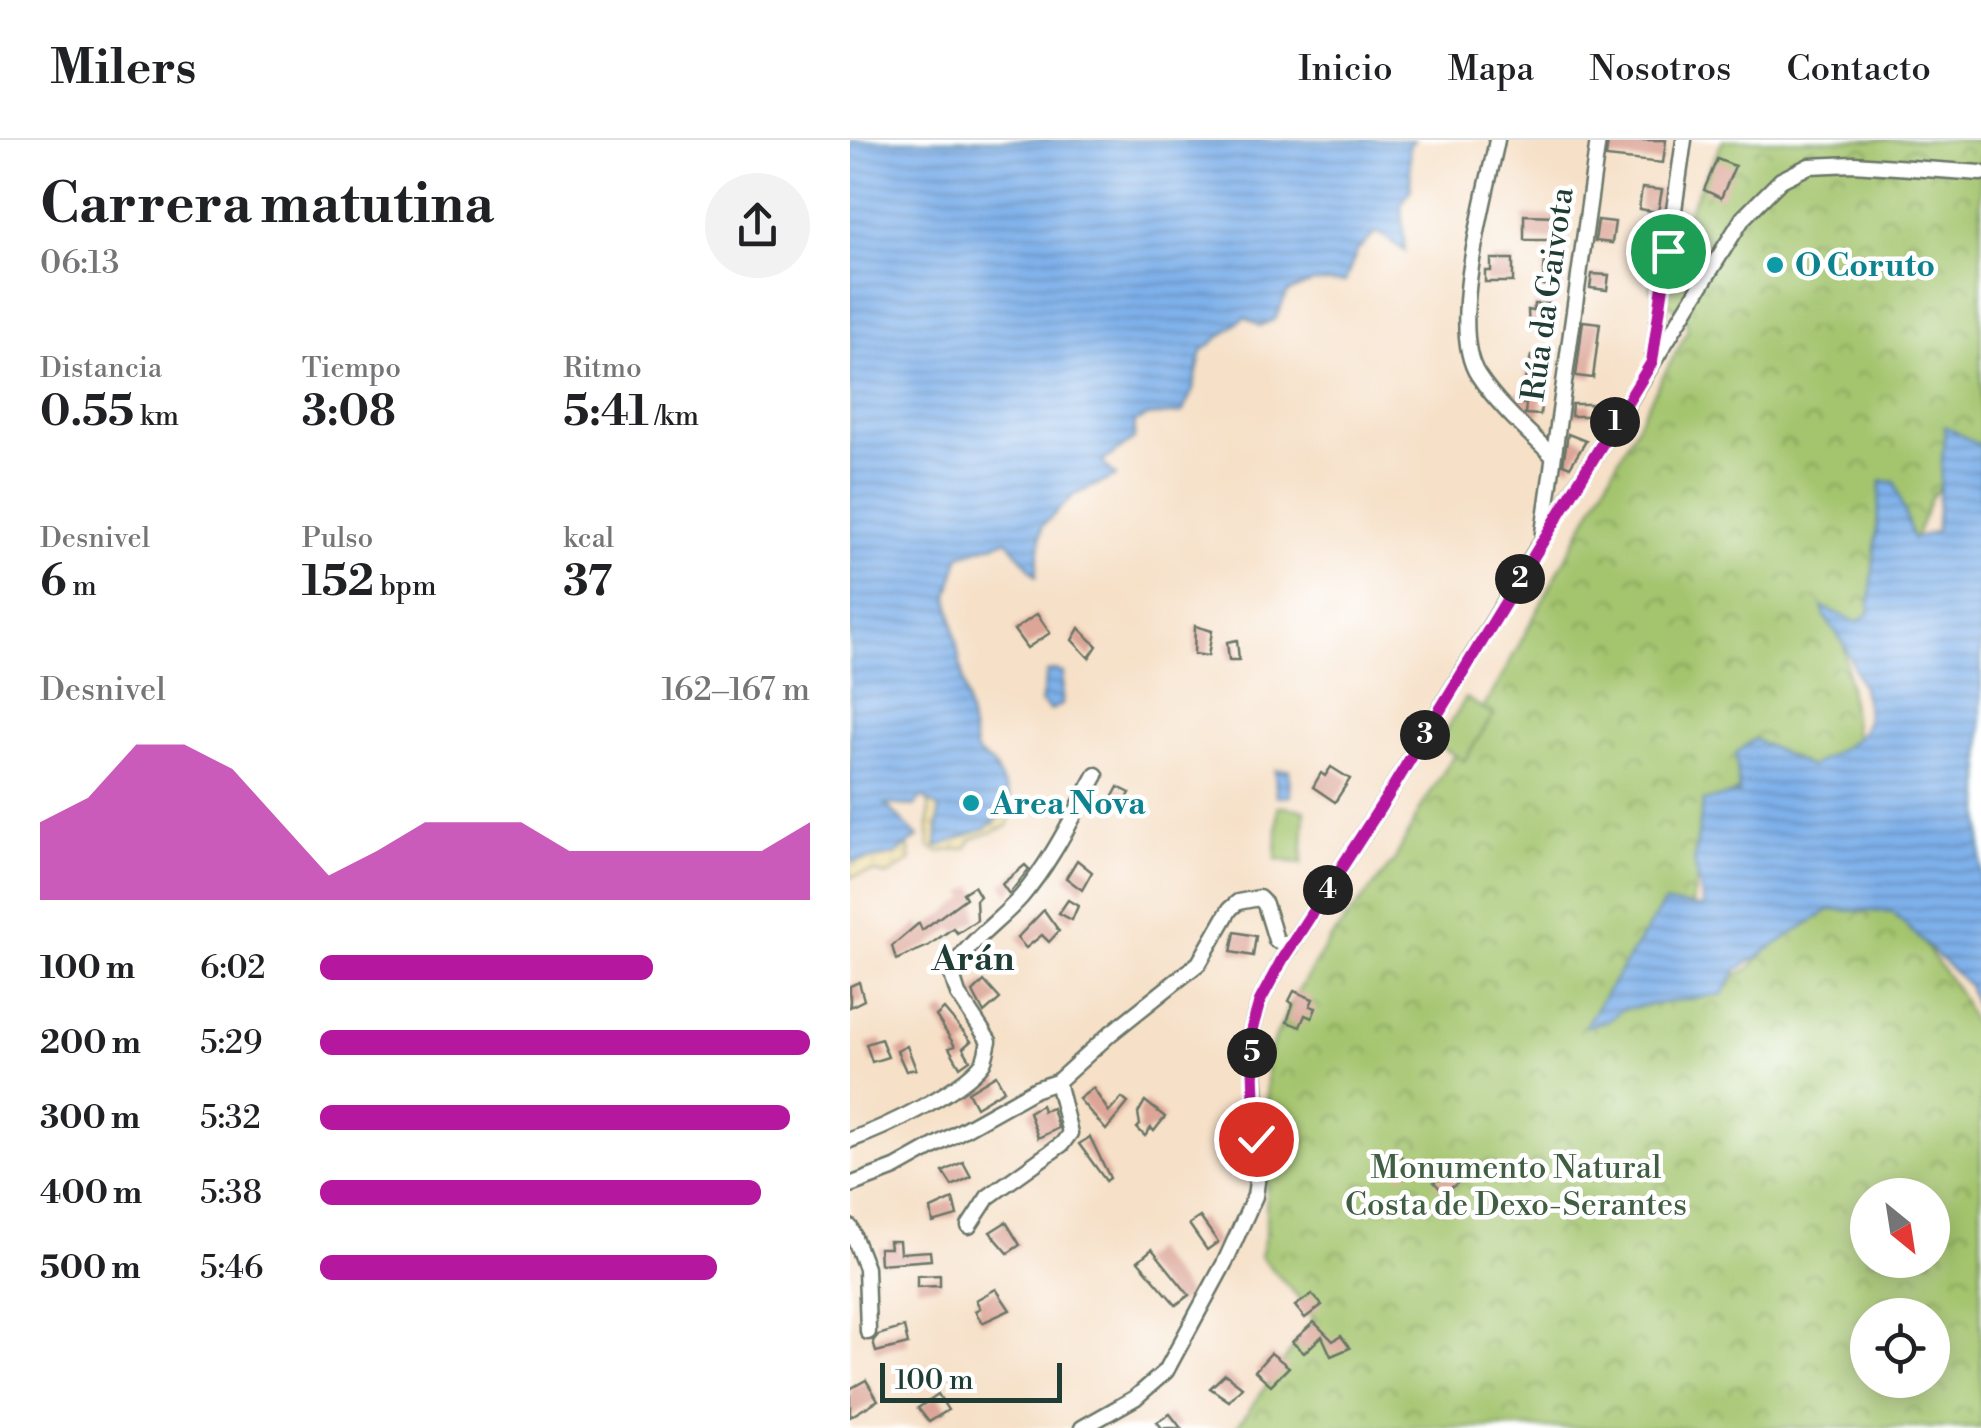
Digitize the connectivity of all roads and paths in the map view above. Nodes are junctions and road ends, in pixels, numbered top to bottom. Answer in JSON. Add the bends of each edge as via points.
{"nodes":[{"id":1,"x":1497,"y":140,"type":"edge"},
{"id":2,"x":1598,"y":140,"type":"edge"},
{"id":3,"x":1684,"y":140,"type":"edge"},
{"id":4,"x":1981,"y":173,"type":"edge"},
{"id":5,"x":1652,"y":362,"type":"junction"},
{"id":6,"x":1552,"y":455,"type":"junction"},
{"id":7,"x":1543,"y":539,"type":"junction"},
{"id":8,"x":1096,"y":775,"type":"dead end"},
{"id":9,"x":1290,"y":948,"type":"junction"},
{"id":10,"x":1057,"y":1082,"type":"junction"},
{"id":11,"x":850,"y":1140,"type":"edge"},
{"id":12,"x":850,"y":1186,"type":"edge"},
{"id":13,"x":969,"y":1226,"type":"dead end"},
{"id":14,"x":850,"y":1228,"type":"edge"},
{"id":15,"x":868,"y":1332,"type":"dead end"},
{"id":16,"x":1082,"y":1428,"type":"edge"}],
"edges":[{"from":1,"to":6,"type":"street","name":"Rúa da Gaivota","via":[[1464,338],[1479,377]]},
{"from":2,"to":6,"type":"street","name":"Rúa da Gaivota"},
{"from":3,"to":5,"type":"street"},
{"from":4,"to":5,"type":"street","via":[[1817,165],[1781,180],[1743,218]]},
{"from":5,"to":7,"type":"street"},
{"from":6,"to":7,"type":"street","name":"Rúa da Gaivota"},
{"from":7,"to":9,"type":"street"},
{"from":8,"to":11,"type":"street","via":[[1041,871],[951,972],[989,1041],[984,1062],[946,1092]]},
{"from":9,"to":10,"type":"street","via":[[1276,940],[1259,898],[1230,909],[1199,963]]},
{"from":9,"to":16,"type":"street","via":[[1252,1028],[1255,1196],[1166,1371],[1136,1398]]},
{"from":10,"to":12,"type":"street"},
{"from":10,"to":13,"type":"street","via":[[1070,1133],[988,1197]]},
{"from":14,"to":15,"type":"street","via":[[866,1268]]}]}
